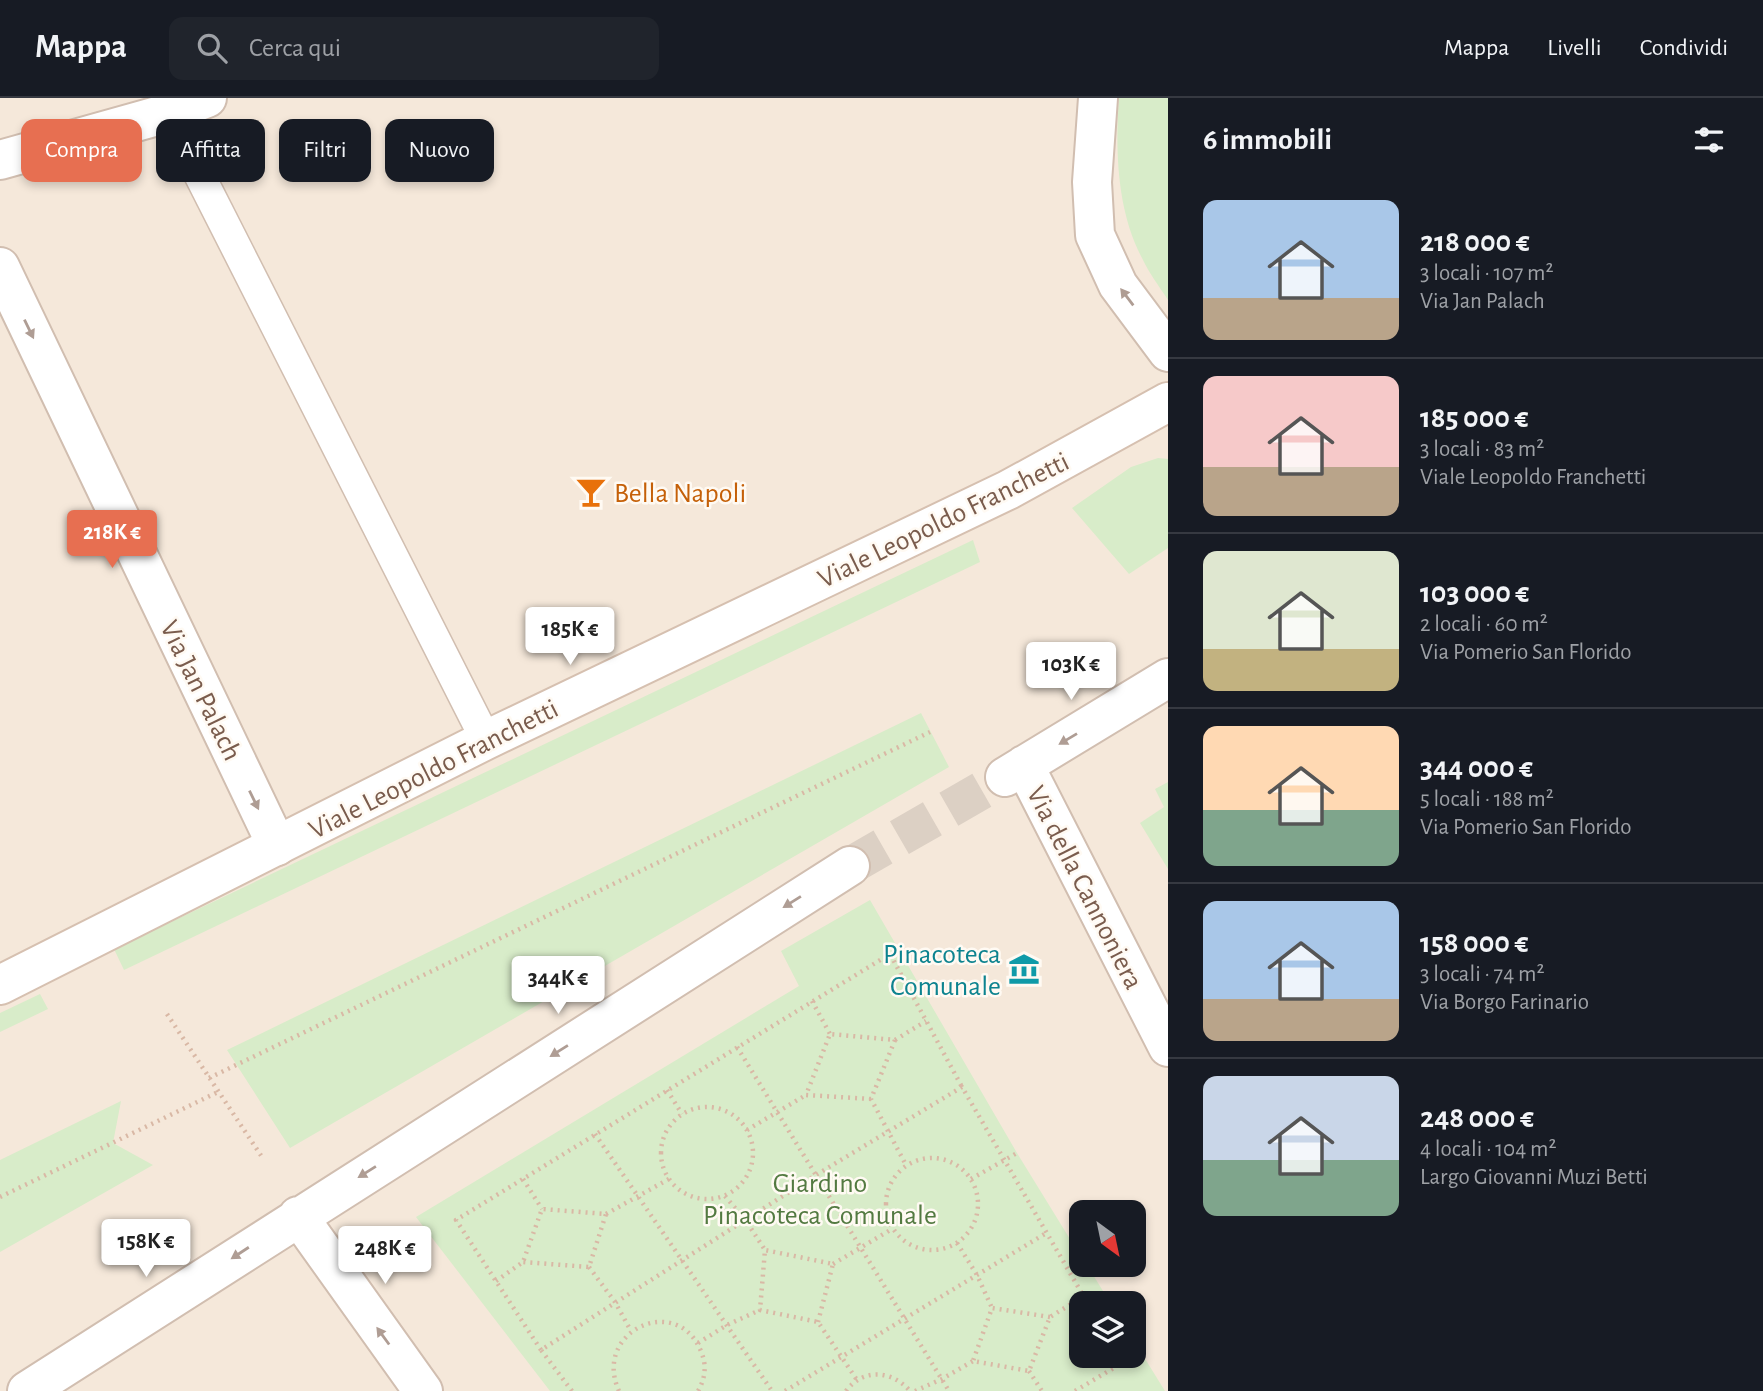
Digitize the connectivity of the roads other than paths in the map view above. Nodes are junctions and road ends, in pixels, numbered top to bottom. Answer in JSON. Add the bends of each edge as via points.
{"nodes":[{"id":1,"x":207,"y":98,"type":"edge"},
{"id":2,"x":1098,"y":98,"type":"edge"},
{"id":3,"x":168,"y":113,"type":"junction"},
{"id":4,"x":0,"y":160,"type":"edge"},
{"id":5,"x":0,"y":267,"type":"edge"},
{"id":6,"x":1168,"y":352,"type":"edge"},
{"id":7,"x":1168,"y":402,"type":"edge"},
{"id":8,"x":1168,"y":678,"type":"edge"},
{"id":9,"x":486,"y":740,"type":"junction"},
{"id":10,"x":277,"y":846,"type":"junction"},
{"id":11,"x":850,"y":866,"type":"tunnel mouth"},
{"id":12,"x":0,"y":985,"type":"edge"},
{"id":13,"x":1168,"y":1047,"type":"edge"},
{"id":14,"x":298,"y":1216,"type":"junction"},
{"id":15,"x":27,"y":1391,"type":"edge"},
{"id":16,"x":423,"y":1391,"type":"edge"}],
"edges":[{"from":1,"to":3,"type":"street"},
{"from":6,"to":2,"type":"street","one_way":true,"via":[[1118,285],[1095,235],[1092,183]]},
{"from":3,"to":4,"type":"street"},
{"from":3,"to":9,"type":"lane"},
{"from":5,"to":10,"type":"street","name":"Via Jan Palach","one_way":true},
{"from":7,"to":9,"type":"street","name":"Viale Leopoldo Franchetti","via":[[1008,490]]},
{"from":8,"to":13,"type":"street","name":"Via della Cannoniera","one_way":true,"via":[[1014,771]]},
{"from":9,"to":10,"type":"street","name":"Viale Leopoldo Franchetti"},
{"from":10,"to":12,"type":"street","name":"Viale Leopoldo Franchetti"},
{"from":11,"to":14,"type":"street","one_way":true},
{"from":14,"to":15,"type":"street","one_way":true},
{"from":16,"to":14,"type":"street","one_way":true}]}
